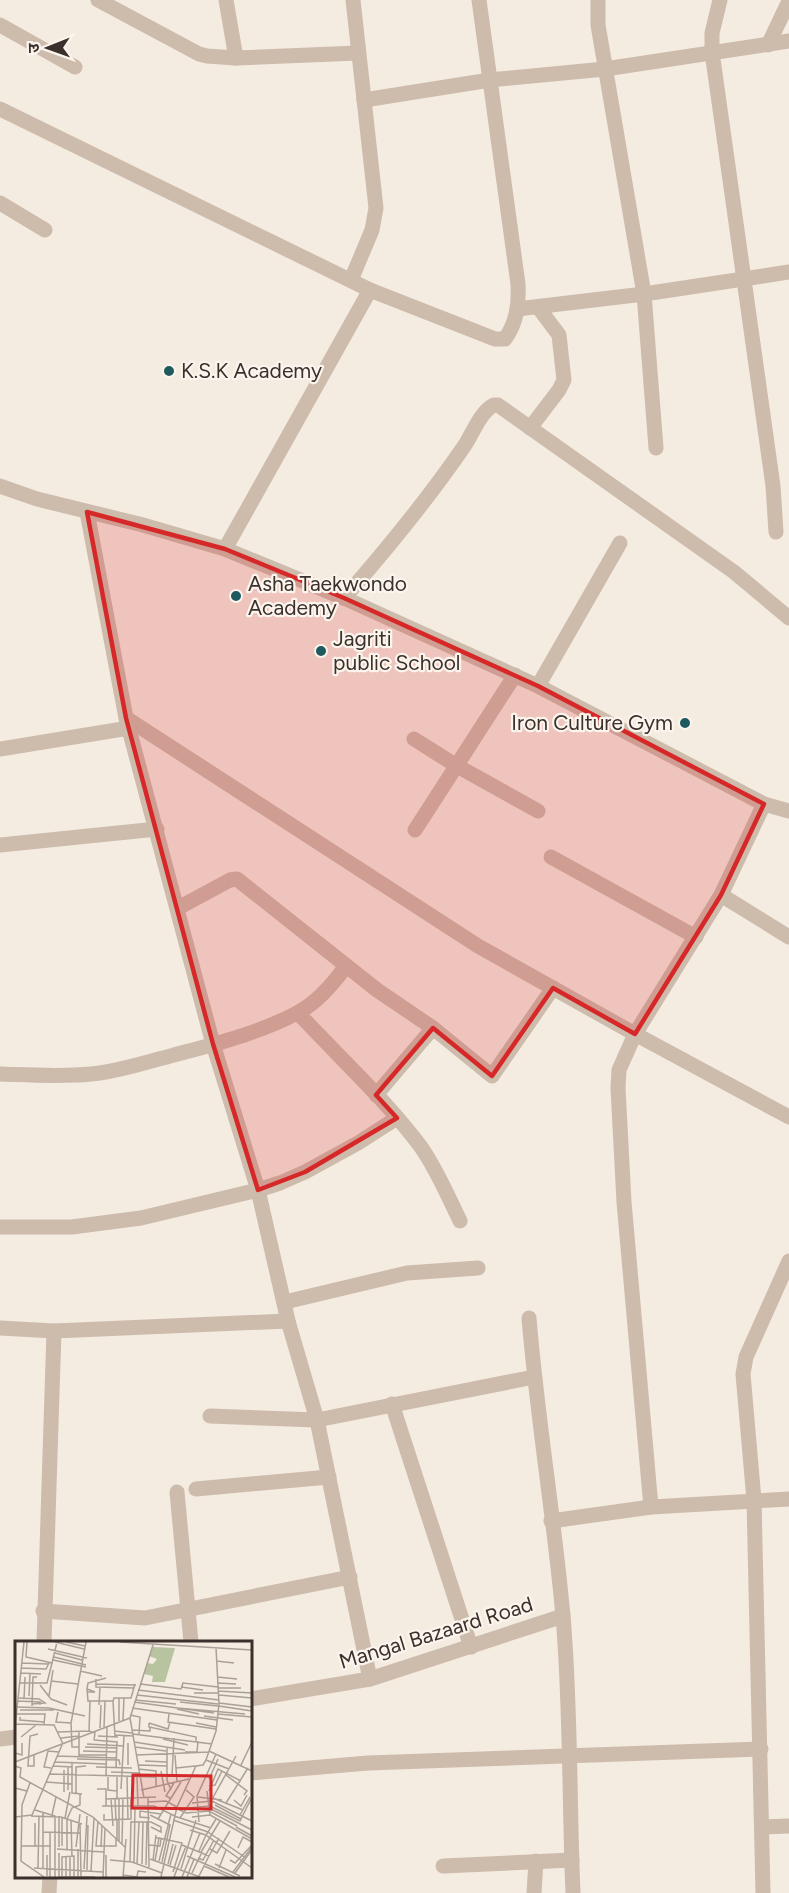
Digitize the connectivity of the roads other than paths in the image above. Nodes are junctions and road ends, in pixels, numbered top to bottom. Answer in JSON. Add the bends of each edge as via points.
{"nodes":[{"id":1,"x":98,"y":0,"type":"edge"},
{"id":2,"x":226,"y":0,"type":"edge"},
{"id":3,"x":353,"y":0,"type":"edge"},
{"id":4,"x":479,"y":0,"type":"edge"},
{"id":5,"x":598,"y":0,"type":"edge"},
{"id":6,"x":720,"y":0,"type":"edge"},
{"id":7,"x":789,"y":1,"type":"edge"},
{"id":8,"x":0,"y":25,"type":"edge"},
{"id":9,"x":789,"y":41,"type":"edge"},
{"id":10,"x":768,"y":45,"type":"junction"},
{"id":11,"x":712,"y":52,"type":"junction"},
{"id":12,"x":358,"y":53,"type":"junction"},
{"id":13,"x":236,"y":58,"type":"junction"},
{"id":14,"x":75,"y":66,"type":"dead end"},
{"id":15,"x":605,"y":69,"type":"junction"},
{"id":16,"x":490,"y":80,"type":"junction"},
{"id":17,"x":364,"y":100,"type":"junction"},
{"id":18,"x":0,"y":109,"type":"edge"},
{"id":19,"x":0,"y":203,"type":"edge"},
{"id":20,"x":45,"y":230,"type":"dead end"},
{"id":21,"x":789,"y":272,"type":"edge"},
{"id":22,"x":745,"y":278,"type":"junction"},
{"id":23,"x":351,"y":280,"type":"junction"},
{"id":24,"x":370,"y":290,"type":"junction"},
{"id":25,"x":644,"y":294,"type":"junction"},
{"id":26,"x":538,"y":307,"type":"junction"},
{"id":27,"x":517,"y":309,"type":"junction"},
{"id":28,"x":530,"y":428,"type":"junction"},
{"id":29,"x":656,"y":448,"type":"dead end"},
{"id":30,"x":0,"y":486,"type":"edge"},
{"id":31,"x":87,"y":512,"type":"junction"},
{"id":32,"x":776,"y":532,"type":"dead end"},
{"id":33,"x":620,"y":543,"type":"dead end"},
{"id":34,"x":225,"y":549,"type":"junction"},
{"id":35,"x":344,"y":598,"type":"junction"},
{"id":36,"x":789,"y":618,"type":"edge"},
{"id":37,"x":515,"y":675,"type":"junction"},
{"id":38,"x":538,"y":686,"type":"junction"},
{"id":39,"x":128,"y":723,"type":"junction"},
{"id":40,"x":414,"y":739,"type":"dead end"},
{"id":41,"x":0,"y":749,"type":"edge"},
{"id":42,"x":457,"y":766,"type":"junction"},
{"id":43,"x":764,"y":804,"type":"junction"},
{"id":44,"x":538,"y":811,"type":"dead end"},
{"id":45,"x":789,"y":811,"type":"edge"},
{"id":46,"x":157,"y":829,"type":"junction"},
{"id":47,"x":415,"y":830,"type":"dead end"},
{"id":48,"x":0,"y":844,"type":"edge"},
{"id":49,"x":551,"y":857,"type":"dead end"},
{"id":50,"x":721,"y":896,"type":"junction"},
{"id":51,"x":178,"y":908,"type":"junction"},
{"id":52,"x":696,"y":937,"type":"junction"},
{"id":53,"x":789,"y":937,"type":"edge"},
{"id":54,"x":346,"y":966,"type":"junction"},
{"id":55,"x":553,"y":988,"type":"junction"},
{"id":56,"x":298,"y":1013,"type":"junction"},
{"id":57,"x":433,"y":1028,"type":"junction"},
{"id":58,"x":635,"y":1034,"type":"junction"},
{"id":59,"x":213,"y":1044,"type":"junction"},
{"id":60,"x":0,"y":1074,"type":"edge"},
{"id":61,"x":376,"y":1095,"type":"junction"},
{"id":62,"x":789,"y":1117,"type":"edge"},
{"id":63,"x":397,"y":1118,"type":"junction"},
{"id":64,"x":258,"y":1190,"type":"junction"},
{"id":65,"x":460,"y":1221,"type":"dead end"},
{"id":66,"x":0,"y":1227,"type":"edge"},
{"id":67,"x":789,"y":1261,"type":"edge"},
{"id":68,"x":478,"y":1268,"type":"dead end"},
{"id":69,"x":285,"y":1302,"type":"junction"},
{"id":70,"x":529,"y":1317,"type":"dead end"},
{"id":71,"x":288,"y":1321,"type":"junction"},
{"id":72,"x":0,"y":1328,"type":"edge"},
{"id":73,"x":54,"y":1331,"type":"junction"},
{"id":74,"x":534,"y":1377,"type":"junction"},
{"id":75,"x":392,"y":1404,"type":"junction"},
{"id":76,"x":210,"y":1416,"type":"dead end"},
{"id":77,"x":317,"y":1420,"type":"junction"},
{"id":78,"x":328,"y":1477,"type":"junction"},
{"id":79,"x":196,"y":1489,"type":"dead end"},
{"id":80,"x":177,"y":1492,"type":"dead end"},
{"id":81,"x":789,"y":1499,"type":"edge"},
{"id":82,"x":754,"y":1500,"type":"junction"},
{"id":83,"x":651,"y":1508,"type":"junction"},
{"id":84,"x":551,"y":1521,"type":"junction"},
{"id":85,"x":350,"y":1577,"type":"junction"},
{"id":86,"x":187,"y":1610,"type":"junction"},
{"id":87,"x":44,"y":1611,"type":"junction"},
{"id":88,"x":563,"y":1616,"type":"junction"},
{"id":89,"x":44,"y":1641,"type":"edge"},
{"id":90,"x":191,"y":1641,"type":"edge"},
{"id":91,"x":471,"y":1647,"type":"junction"},
{"id":92,"x":370,"y":1679,"type":"junction"},
{"id":93,"x":252,"y":1699,"type":"edge"},
{"id":94,"x":15,"y":1737,"type":"edge"},
{"id":95,"x":0,"y":1739,"type":"edge"},
{"id":96,"x":761,"y":1749,"type":"junction"},
{"id":97,"x":570,"y":1754,"type":"junction"},
{"id":98,"x":252,"y":1773,"type":"edge"},
{"id":99,"x":789,"y":1826,"type":"edge"},
{"id":100,"x":762,"y":1827,"type":"junction"},
{"id":101,"x":572,"y":1860,"type":"junction"},
{"id":102,"x":536,"y":1861,"type":"junction"},
{"id":103,"x":443,"y":1866,"type":"dead end"},
{"id":104,"x":50,"y":1878,"type":"edge"},
{"id":105,"x":49,"y":1893,"type":"edge"},
{"id":106,"x":534,"y":1893,"type":"edge"},
{"id":107,"x":573,"y":1893,"type":"edge"},
{"id":108,"x":764,"y":1893,"type":"edge"}],
"edges":[{"from":1,"to":13,"type":"street","via":[[199,54]]},
{"from":2,"to":13,"type":"street"},
{"from":3,"to":12,"type":"street"},
{"from":4,"to":16,"type":"street"},
{"from":5,"to":15,"type":"street"},
{"from":6,"to":11,"type":"street"},
{"from":7,"to":10,"type":"street"},
{"from":8,"to":14,"type":"street"},
{"from":9,"to":10,"type":"street"},
{"from":10,"to":11,"type":"street"},
{"from":11,"to":15,"type":"street"},
{"from":11,"to":22,"type":"street"},
{"from":12,"to":13,"type":"street"},
{"from":12,"to":17,"type":"street"},
{"from":15,"to":16,"type":"street"},
{"from":15,"to":25,"type":"street"},
{"from":16,"to":17,"type":"street"},
{"from":16,"to":27,"type":"street","via":[[518,284]]},
{"from":17,"to":23,"type":"street","via":[[375,219]]},
{"from":18,"to":23,"type":"street"},
{"from":19,"to":20,"type":"street"},
{"from":21,"to":22,"type":"street"},
{"from":22,"to":25,"type":"street"},
{"from":22,"to":32,"type":"street"},
{"from":23,"to":24,"type":"street"},
{"from":24,"to":27,"type":"street","via":[[498,340],[505,339],[511,330]]},
{"from":24,"to":34,"type":"street"},
{"from":25,"to":26,"type":"street"},
{"from":25,"to":29,"type":"street"},
{"from":26,"to":27,"type":"street"},
{"from":26,"to":28,"type":"street","via":[[559,335],[564,380]]},
{"from":28,"to":35,"type":"street","via":[[498,405],[487,410],[404,529]]},
{"from":28,"to":36,"type":"street","via":[[734,572]]},
{"from":30,"to":31,"type":"street"},
{"from":31,"to":34,"type":"street"},
{"from":31,"to":39,"type":"street"},
{"from":33,"to":38,"type":"street"},
{"from":34,"to":35,"type":"street"},
{"from":35,"to":37,"type":"street"},
{"from":37,"to":38,"type":"street"},
{"from":37,"to":42,"type":"street"},
{"from":38,"to":43,"type":"street"},
{"from":39,"to":41,"type":"street"},
{"from":39,"to":46,"type":"street"},
{"from":39,"to":55,"type":"street","via":[[447,926]]},
{"from":40,"to":42,"type":"street"},
{"from":42,"to":44,"type":"street"},
{"from":42,"to":47,"type":"street"},
{"from":43,"to":45,"type":"street"},
{"from":43,"to":50,"type":"street"},
{"from":46,"to":48,"type":"street"},
{"from":46,"to":51,"type":"street"},
{"from":49,"to":52,"type":"street"},
{"from":50,"to":52,"type":"street"},
{"from":50,"to":53,"type":"street"},
{"from":51,"to":54,"type":"street","via":[[237,879]]},
{"from":51,"to":59,"type":"street"},
{"from":52,"to":58,"type":"street"},
{"from":54,"to":56,"type":"street","via":[[313,1003]]},
{"from":54,"to":57,"type":"street"},
{"from":55,"to":57,"type":"street","via":[[492,1076]]},
{"from":55,"to":58,"type":"street"},
{"from":56,"to":59,"type":"street"},
{"from":56,"to":61,"type":"street"},
{"from":57,"to":61,"type":"street"},
{"from":58,"to":62,"type":"street"},
{"from":58,"to":83,"type":"street","via":[[619,1070],[618,1088]]},
{"from":59,"to":60,"type":"street","via":[[106,1073],[55,1077]]},
{"from":59,"to":64,"type":"street"},
{"from":61,"to":63,"type":"street"},
{"from":63,"to":64,"type":"street","via":[[305,1172]]},
{"from":63,"to":65,"type":"street","via":[[434,1167]]},
{"from":64,"to":66,"type":"street","via":[[141,1218],[72,1227]]},
{"from":64,"to":69,"type":"street"},
{"from":67,"to":82,"type":"street","via":[[744,1365]]},
{"from":68,"to":69,"type":"street","via":[[407,1273]]},
{"from":69,"to":71,"type":"street"},
{"from":70,"to":74,"type":"street"},
{"from":71,"to":73,"type":"street"},
{"from":71,"to":77,"type":"street"},
{"from":72,"to":73,"type":"street"},
{"from":73,"to":87,"type":"street"},
{"from":74,"to":75,"type":"street"},
{"from":74,"to":84,"type":"street"},
{"from":75,"to":77,"type":"street"},
{"from":75,"to":91,"type":"street"},
{"from":76,"to":77,"type":"street"},
{"from":77,"to":78,"type":"street"},
{"from":78,"to":79,"type":"street"},
{"from":78,"to":85,"type":"street"},
{"from":80,"to":86,"type":"street"},
{"from":81,"to":82,"type":"street"},
{"from":82,"to":83,"type":"street"},
{"from":82,"to":96,"type":"street"},
{"from":83,"to":84,"type":"street"},
{"from":84,"to":88,"type":"street"},
{"from":85,"to":86,"type":"street"},
{"from":85,"to":92,"type":"street"},
{"from":86,"to":87,"type":"street","via":[[145,1618]]},
{"from":86,"to":90,"type":"street"},
{"from":87,"to":89,"type":"street"},
{"from":88,"to":91,"type":"street","name":"Mangal Bazaard Road"},
{"from":88,"to":97,"type":"street"},
{"from":91,"to":92,"type":"street","name":"Mangal Bazaard Road"},
{"from":92,"to":93,"type":"street","name":"Mangal Bazaard Road"},
{"from":94,"to":95,"type":"street"},
{"from":96,"to":97,"type":"street"},
{"from":96,"to":100,"type":"street"},
{"from":97,"to":98,"type":"street"},
{"from":97,"to":101,"type":"street"},
{"from":99,"to":100,"type":"street"},
{"from":100,"to":108,"type":"street"},
{"from":101,"to":102,"type":"street"},
{"from":101,"to":107,"type":"street"},
{"from":102,"to":103,"type":"street"},
{"from":102,"to":106,"type":"street"},
{"from":104,"to":105,"type":"street"}]}
